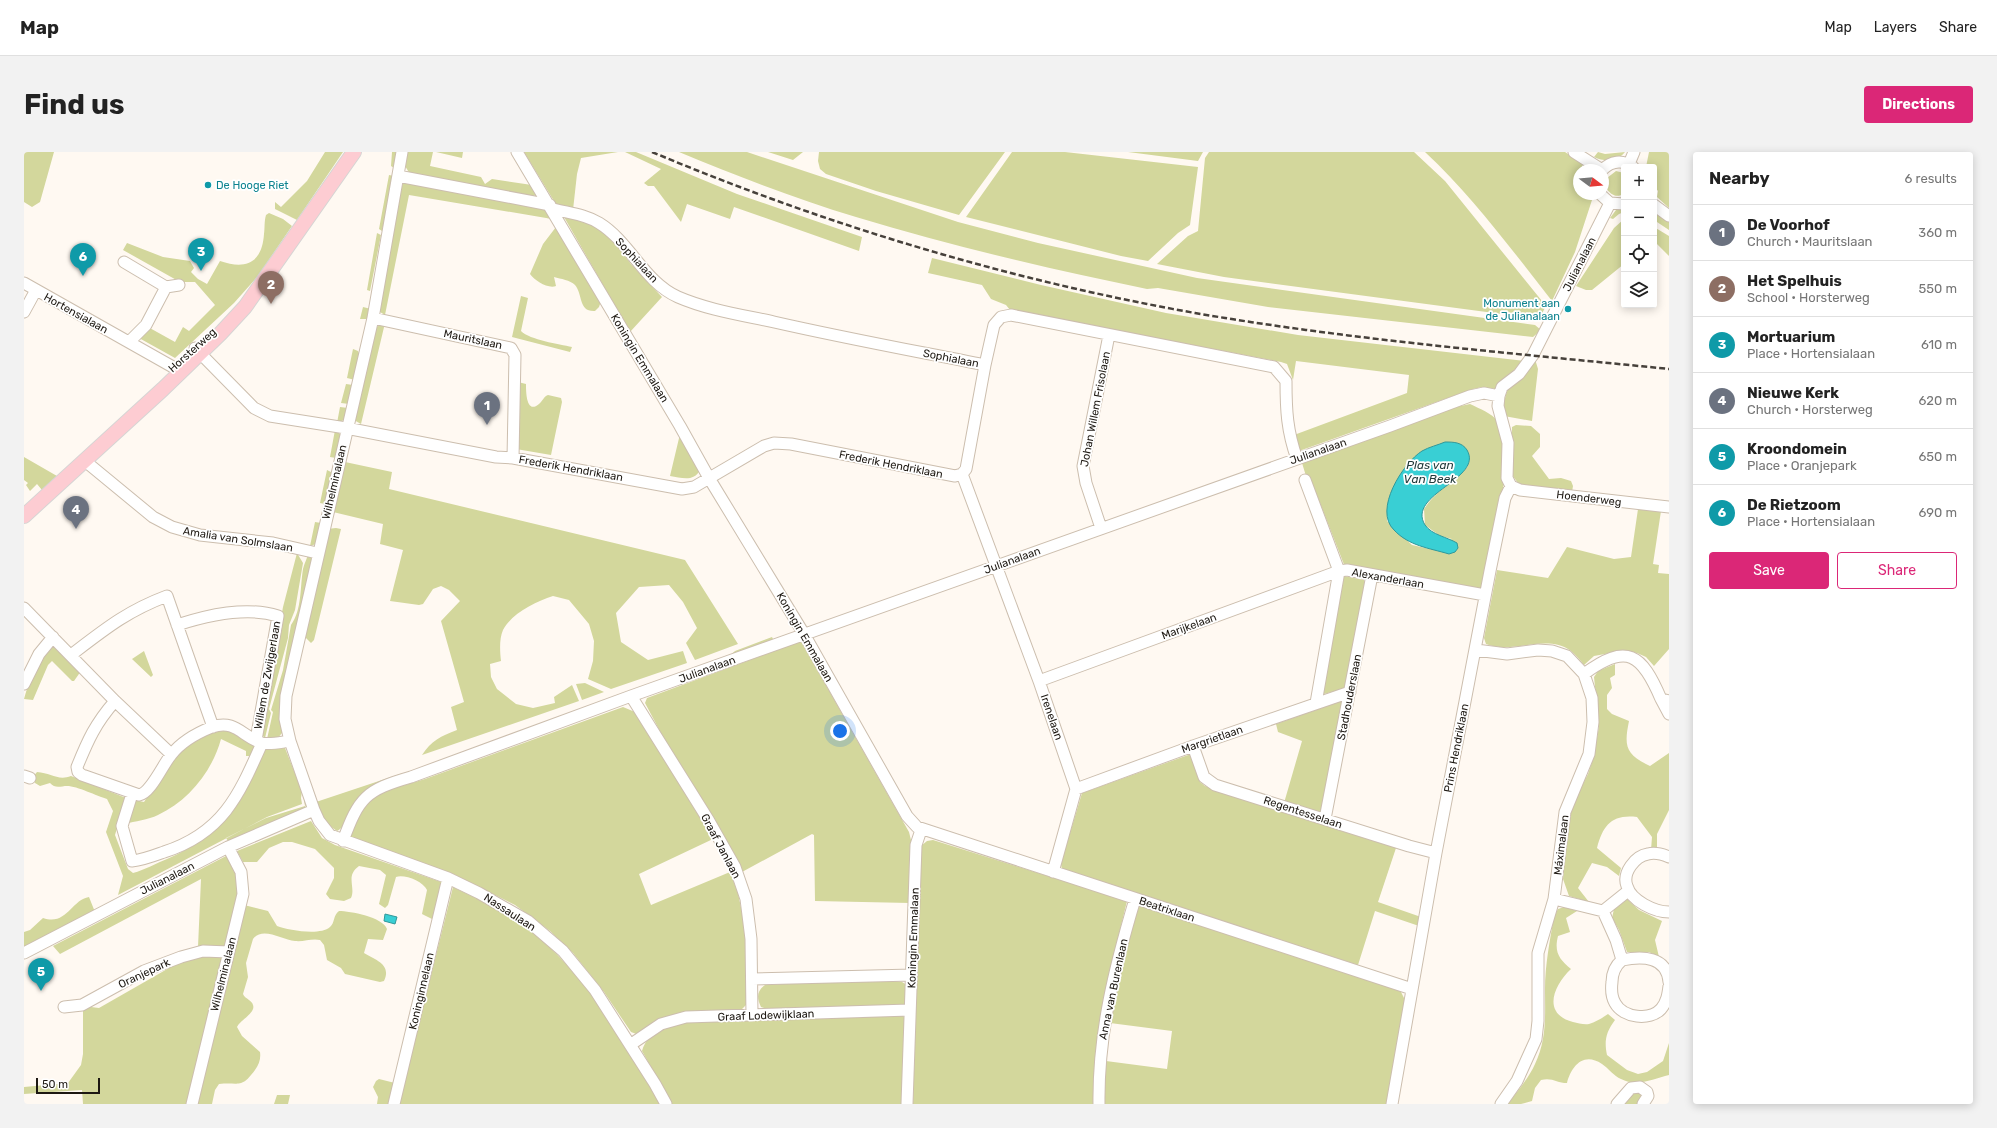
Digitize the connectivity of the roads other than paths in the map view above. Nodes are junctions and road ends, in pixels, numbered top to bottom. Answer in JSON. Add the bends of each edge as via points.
{"nodes":[{"id":1,"x":354,"y":152,"type":"edge"},
{"id":2,"x":402,"y":152,"type":"edge"},
{"id":3,"x":517,"y":152,"type":"edge"},
{"id":4,"x":1574,"y":152,"type":"edge"},
{"id":5,"x":1634,"y":152,"type":"edge"},
{"id":6,"x":1593,"y":164,"type":"edge"},
{"id":7,"x":1627,"y":164,"type":"edge"},
{"id":8,"x":1631,"y":164,"type":"edge"},
{"id":9,"x":1609,"y":165,"type":"edge"},
{"id":10,"x":398,"y":176,"type":"junction"},
{"id":11,"x":1607,"y":200,"type":"edge"},
{"id":12,"x":1610,"y":203,"type":"junction"},
{"id":13,"x":1621,"y":204,"type":"edge"},
{"id":14,"x":551,"y":207,"type":"junction"},
{"id":15,"x":1657,"y":207,"type":"edge"},
{"id":16,"x":1669,"y":216,"type":"edge"},
{"id":17,"x":124,"y":262,"type":"dead end"},
{"id":18,"x":24,"y":283,"type":"edge"},
{"id":19,"x":179,"y":285,"type":"dead end"},
{"id":20,"x":166,"y":286,"type":"junction"},
{"id":21,"x":36,"y":290,"type":"junction"},
{"id":22,"x":24,"y":312,"type":"edge"},
{"id":23,"x":373,"y":318,"type":"junction"},
{"id":24,"x":1109,"y":335,"type":"junction"},
{"id":25,"x":129,"y":342,"type":"junction"},
{"id":26,"x":197,"y":351,"type":"junction"},
{"id":27,"x":985,"y":365,"type":"junction"},
{"id":28,"x":177,"y":369,"type":"junction"},
{"id":29,"x":1499,"y":396,"type":"junction"},
{"id":30,"x":346,"y":428,"type":"junction"},
{"id":31,"x":513,"y":458,"type":"junction"},
{"id":32,"x":1297,"y":459,"type":"junction"},
{"id":33,"x":85,"y":461,"type":"junction"},
{"id":34,"x":962,"y":474,"type":"junction"},
{"id":35,"x":709,"y":478,"type":"junction"},
{"id":36,"x":1305,"y":480,"type":"dead end"},
{"id":37,"x":1511,"y":486,"type":"junction"},
{"id":38,"x":1669,"y":508,"type":"edge"},
{"id":39,"x":24,"y":516,"type":"edge"},
{"id":40,"x":1101,"y":528,"type":"junction"},
{"id":41,"x":317,"y":554,"type":"junction"},
{"id":42,"x":997,"y":565,"type":"junction"},
{"id":43,"x":1339,"y":571,"type":"junction"},
{"id":44,"x":1372,"y":575,"type":"junction"},
{"id":45,"x":1485,"y":595,"type":"junction"},
{"id":46,"x":24,"y":608,"type":"edge"},
{"id":47,"x":177,"y":625,"type":"junction"},
{"id":48,"x":804,"y":634,"type":"junction"},
{"id":49,"x":53,"y":637,"type":"junction"},
{"id":50,"x":1476,"y":650,"type":"junction"},
{"id":51,"x":72,"y":655,"type":"junction"},
{"id":52,"x":1584,"y":674,"type":"junction"},
{"id":53,"x":1039,"y":681,"type":"junction"},
{"id":54,"x":24,"y":684,"type":"edge"},
{"id":55,"x":1350,"y":692,"type":"junction"},
{"id":56,"x":631,"y":696,"type":"junction"},
{"id":57,"x":1665,"y":700,"type":"edge"},
{"id":58,"x":115,"y":701,"type":"junction"},
{"id":59,"x":1316,"y":703,"type":"junction"},
{"id":60,"x":1669,"y":714,"type":"edge"},
{"id":61,"x":213,"y":727,"type":"junction"},
{"id":62,"x":290,"y":741,"type":"junction"},
{"id":63,"x":259,"y":742,"type":"junction"},
{"id":64,"x":1193,"y":746,"type":"junction"},
{"id":65,"x":171,"y":754,"type":"junction"},
{"id":66,"x":1076,"y":788,"type":"junction"},
{"id":67,"x":132,"y":794,"type":"junction"},
{"id":68,"x":314,"y":810,"type":"junction"},
{"id":69,"x":1326,"y":819,"type":"junction"},
{"id":70,"x":921,"y":830,"type":"junction"},
{"id":71,"x":342,"y":841,"type":"junction"},
{"id":72,"x":228,"y":847,"type":"junction"},
{"id":73,"x":1436,"y":853,"type":"junction"},
{"id":74,"x":1669,"y":857,"type":"edge"},
{"id":75,"x":1053,"y":872,"type":"junction"},
{"id":76,"x":448,"y":878,"type":"junction"},
{"id":77,"x":1628,"y":891,"type":"junction"},
{"id":78,"x":1135,"y":899,"type":"junction"},
{"id":79,"x":1554,"y":899,"type":"junction"},
{"id":80,"x":1603,"y":911,"type":"junction"},
{"id":81,"x":1669,"y":912,"type":"edge"},
{"id":82,"x":229,"y":952,"type":"junction"},
{"id":83,"x":24,"y":953,"type":"edge"},
{"id":84,"x":1622,"y":960,"type":"junction"},
{"id":85,"x":912,"y":975,"type":"junction"},
{"id":86,"x":752,"y":979,"type":"junction"},
{"id":87,"x":1669,"y":979,"type":"edge"},
{"id":88,"x":1669,"y":982,"type":"edge"},
{"id":89,"x":1669,"y":986,"type":"edge"},
{"id":90,"x":1412,"y":989,"type":"junction"},
{"id":91,"x":64,"y":1006,"type":"dead end"},
{"id":92,"x":910,"y":1010,"type":"junction"},
{"id":93,"x":752,"y":1015,"type":"junction"},
{"id":94,"x":630,"y":1045,"type":"junction"},
{"id":95,"x":192,"y":1104,"type":"edge"},
{"id":96,"x":394,"y":1104,"type":"edge"},
{"id":97,"x":666,"y":1104,"type":"edge"},
{"id":98,"x":907,"y":1104,"type":"edge"},
{"id":99,"x":1099,"y":1104,"type":"edge"},
{"id":100,"x":1392,"y":1104,"type":"edge"},
{"id":101,"x":1501,"y":1104,"type":"edge"},
{"id":102,"x":1617,"y":1104,"type":"edge"},
{"id":103,"x":1643,"y":1104,"type":"edge"}],
"edges":[{"from":1,"to":26,"type":"main road","name":"Horsterweg","via":[[236,316]]},
{"from":2,"to":10,"type":"street","name":"Wilhelminalaan"},
{"from":3,"to":14,"type":"street","name":"Koningin Emmalaan"},
{"from":4,"to":6,"type":"street"},
{"from":5,"to":8,"type":"street"},
{"from":7,"to":9,"type":"street","via":[[1623,162]]},
{"from":10,"to":14,"type":"street"},
{"from":10,"to":23,"type":"street","name":"Wilhelminalaan"},
{"from":11,"to":12,"type":"street"},
{"from":12,"to":13,"type":"street"},
{"from":12,"to":29,"type":"street","name":"Julianalaan","via":[[1533,355],[1519,374],[1502,387]]},
{"from":14,"to":27,"type":"street","name":"Sophialaan","via":[[600,223],[668,292],[700,305]]},
{"from":14,"to":35,"type":"street","name":"Koningin Emmalaan"},
{"from":15,"to":16,"type":"street"},
{"from":17,"to":20,"type":"street"},
{"from":18,"to":21,"type":"street","name":"Hortensialaan"},
{"from":19,"to":20,"type":"street"},
{"from":20,"to":25,"type":"street","via":[[146,325]]},
{"from":21,"to":22,"type":"street"},
{"from":21,"to":25,"type":"street","name":"Hortensialaan"},
{"from":23,"to":30,"type":"street","name":"Wilhelminalaan"},
{"from":23,"to":31,"type":"street","name":"Mauritslaan","via":[[511,348],[515,355]]},
{"from":24,"to":27,"type":"street","name":"Sophialaan","via":[[1011,315],[1001,317],[994,325]]},
{"from":24,"to":32,"type":"street","name":"Sophialaan","via":[[1274,367],[1282,373],[1286,381],[1286,414]]},
{"from":24,"to":40,"type":"street","name":"Johan Willem Frisolaan","via":[[1083,466]]},
{"from":25,"to":28,"type":"street","name":"Hortensialaan"},
{"from":26,"to":28,"type":"main road","name":"Horsterweg"},
{"from":26,"to":30,"type":"street","name":"Frederik Hendriklaan","via":[[261,413]]},
{"from":27,"to":34,"type":"street","via":[[966,469]]},
{"from":28,"to":33,"type":"main road","name":"Horsterweg"},
{"from":29,"to":32,"type":"street","name":"Julianalaan","via":[[1484,393],[1470,396]]},
{"from":29,"to":37,"type":"street","via":[[1498,406],[1508,443],[1507,478]]},
{"from":30,"to":31,"type":"street","name":"Frederik Hendriklaan","via":[[496,457]]},
{"from":30,"to":41,"type":"street","name":"Wilhelminalaan"},
{"from":31,"to":35,"type":"street","name":"Frederik Hendriklaan","via":[[682,489],[694,487]]},
{"from":32,"to":40,"type":"street","name":"Julianalaan"},
{"from":33,"to":39,"type":"main road","name":"Horsterweg"},
{"from":33,"to":41,"type":"street","name":"Amalia van Solmslaan","via":[[153,517],[172,527],[200,535],[273,543]]},
{"from":34,"to":35,"type":"street","name":"Frederik Hendriklaan","via":[[955,476],[774,442]]},
{"from":34,"to":42,"type":"street","name":"Irenelaan"},
{"from":35,"to":48,"type":"street","name":"Koningin Emmalaan"},
{"from":36,"to":43,"type":"street","name":"Alexanderlaan"},
{"from":37,"to":38,"type":"street","name":"Hoenderweg","via":[[1520,490]]},
{"from":37,"to":45,"type":"street","name":"Prins Hendriklaan","via":[[1505,498]]},
{"from":40,"to":42,"type":"street","name":"Julianalaan"},
{"from":41,"to":62,"type":"street","name":"Wilhelminalaan","via":[[286,696],[285,719]]},
{"from":42,"to":48,"type":"street","name":"Julianalaan"},
{"from":42,"to":53,"type":"street","name":"Irenelaan"},
{"from":43,"to":44,"type":"street","name":"Alexanderlaan"},
{"from":43,"to":53,"type":"street","name":"Marijkelaan"},
{"from":43,"to":59,"type":"street"},
{"from":44,"to":45,"type":"street","name":"Alexanderlaan"},
{"from":44,"to":55,"type":"street","name":"Stadhouderslaan"},
{"from":45,"to":50,"type":"street","name":"Prins Hendriklaan"},
{"from":46,"to":49,"type":"street"},
{"from":47,"to":51,"type":"street","via":[[167,596],[141,606],[117,620]]},
{"from":47,"to":61,"type":"street"},
{"from":47,"to":63,"type":"street","name":"Willem de Zwijgerlaan","via":[[197,618],[226,613],[262,612],[278,616]]},
{"from":48,"to":56,"type":"street","name":"Julianalaan"},
{"from":48,"to":70,"type":"street","name":"Koningin Emmalaan","via":[[907,816]]},
{"from":49,"to":51,"type":"street"},
{"from":49,"to":54,"type":"street","via":[[39,654]]},
{"from":50,"to":52,"type":"street","name":"Máximalaan","via":[[1508,654],[1552,651],[1567,656]]},
{"from":50,"to":73,"type":"street","name":"Prins Hendriklaan"},
{"from":51,"to":58,"type":"street"},
{"from":52,"to":57,"type":"street","via":[[1609,658],[1633,658],[1644,665]]},
{"from":52,"to":79,"type":"street","name":"Máximalaan","via":[[1592,698],[1592,738],[1589,754],[1565,812]]},
{"from":53,"to":66,"type":"street","name":"Irenelaan"},
{"from":55,"to":59,"type":"street","name":"Margrietlaan"},
{"from":55,"to":69,"type":"street","name":"Stadhouderslaan"},
{"from":56,"to":71,"type":"street","name":"Julianalaan","via":[[411,778],[385,784],[363,798],[353,812]]},
{"from":56,"to":86,"type":"street","name":"Graaf Janlaan","via":[[735,866],[746,899]]},
{"from":57,"to":60,"type":"street"},
{"from":58,"to":65,"type":"street"},
{"from":58,"to":67,"type":"street","via":[[89,736],[77,767],[82,775]]},
{"from":59,"to":64,"type":"street","name":"Margrietlaan"},
{"from":61,"to":63,"type":"street","via":[[229,725]]},
{"from":61,"to":65,"type":"street","via":[[190,738]]},
{"from":62,"to":63,"type":"street"},
{"from":62,"to":68,"type":"street","name":"Wilhelminalaan"},
{"from":63,"to":67,"type":"street","via":[[228,810],[209,828],[182,846],[140,861],[132,861],[122,826]]},
{"from":64,"to":66,"type":"street","name":"Margrietlaan"},
{"from":64,"to":69,"type":"street","name":"Regentesselaan","via":[[1204,777],[1209,781]]},
{"from":65,"to":67,"type":"street","via":[[147,792]]},
{"from":66,"to":75,"type":"street"},
{"from":68,"to":71,"type":"street","name":"Nassaulaan","via":[[330,835]]},
{"from":68,"to":72,"type":"street","name":"Julianalaan"},
{"from":69,"to":73,"type":"street","name":"Regentesselaan"},
{"from":70,"to":75,"type":"street","name":"Beatrixlaan"},
{"from":70,"to":85,"type":"street","name":"Koningin Emmalaan","via":[[916,845]]},
{"from":71,"to":76,"type":"street","name":"Nassaulaan"},
{"from":72,"to":82,"type":"street","name":"Wilhelminalaan","via":[[242,872],[243,894]]},
{"from":72,"to":83,"type":"street","name":"Julianalaan"},
{"from":73,"to":90,"type":"street","name":"Prins Hendriklaan"},
{"from":74,"to":77,"type":"street","via":[[1655,853],[1636,860],[1630,866],[1627,875]]},
{"from":75,"to":78,"type":"street","name":"Beatrixlaan"},
{"from":76,"to":94,"type":"street","name":"Nassaulaan","via":[[479,892],[528,921],[563,951],[595,990]]},
{"from":76,"to":96,"type":"street","name":"Koninginnelaan"},
{"from":77,"to":80,"type":"street"},
{"from":77,"to":81,"type":"street","via":[[1653,910]]},
{"from":78,"to":90,"type":"street","name":"Beatrixlaan"},
{"from":78,"to":99,"type":"street","name":"Anna van Burenlaan","via":[[1105,1016],[1100,1054]]},
{"from":79,"to":80,"type":"street"},
{"from":79,"to":101,"type":"street","name":"Máximalaan","via":[[1538,953],[1536,1039],[1517,1081]]},
{"from":80,"to":84,"type":"street"},
{"from":82,"to":91,"type":"street","name":"Oranjepark","via":[[202,950],[144,971],[82,1005]]},
{"from":82,"to":95,"type":"street","name":"Wilhelminalaan"},
{"from":84,"to":87,"type":"street","via":[[1650,959],[1666,969]]},
{"from":84,"to":89,"type":"street","via":[[1614,971],[1611,988],[1616,1004],[1623,1011],[1644,1016],[1658,1012],[1666,1002]]},
{"from":85,"to":86,"type":"street"},
{"from":85,"to":92,"type":"street","name":"Koningin Emmalaan"},
{"from":86,"to":93,"type":"street","name":"Graaf Janlaan"},
{"from":87,"to":88,"type":"street"},
{"from":90,"to":100,"type":"street","name":"Prins Hendriklaan"},
{"from":92,"to":93,"type":"street","name":"Graaf Lodewijklaan"},
{"from":92,"to":98,"type":"street","name":"Koningin Emmalaan"},
{"from":93,"to":94,"type":"street","name":"Graaf Lodewijklaan","via":[[686,1017],[661,1024]]},
{"from":94,"to":97,"type":"street","name":"Nassaulaan"},
{"from":102,"to":103,"type":"street","via":[[1631,1088],[1640,1087],[1648,1096]]}]}
